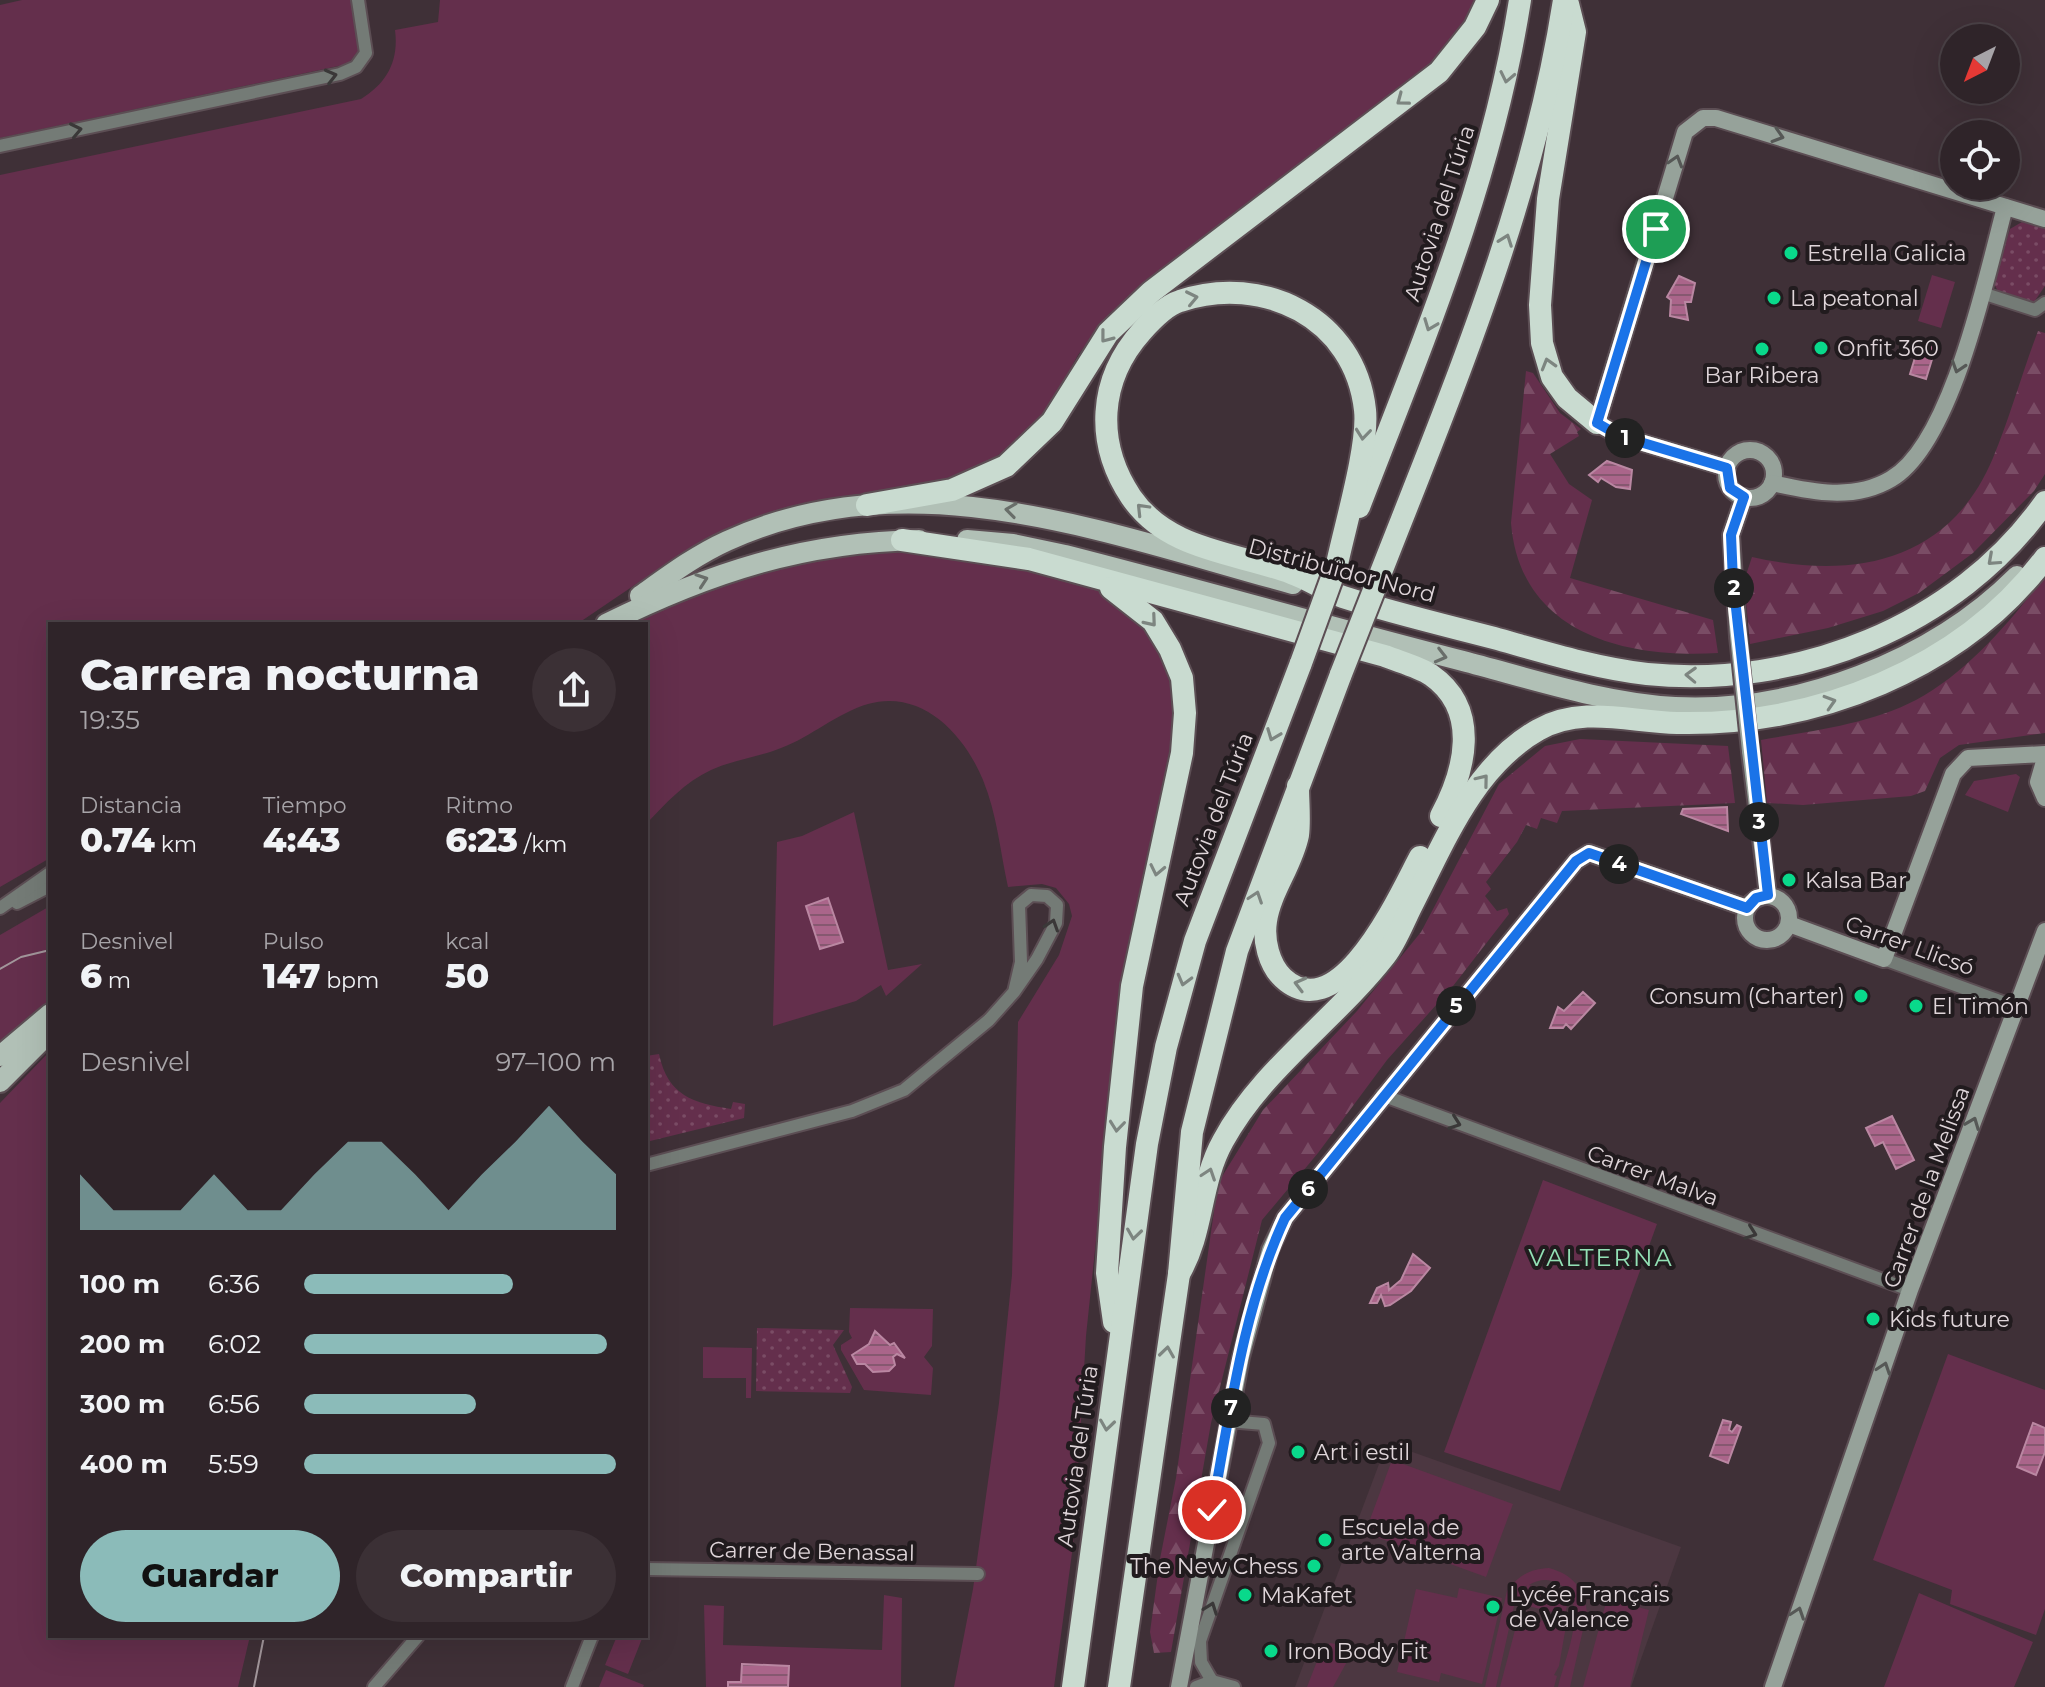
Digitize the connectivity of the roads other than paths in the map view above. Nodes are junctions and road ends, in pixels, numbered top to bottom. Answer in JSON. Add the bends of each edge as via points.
{"nodes":[{"id":1,"x":358,"y":0,"type":"edge"},
{"id":2,"x":1488,"y":0,"type":"edge"},
{"id":3,"x":1520,"y":0,"type":"edge"},
{"id":4,"x":1566,"y":0,"type":"edge"},
{"id":5,"x":0,"y":146,"type":"edge"},
{"id":6,"x":2005,"y":207,"type":"junction"},
{"id":7,"x":2045,"y":219,"type":"edge"},
{"id":8,"x":1982,"y":293,"type":"junction"},
{"id":9,"x":2045,"y":303,"type":"edge"},
{"id":10,"x":1597,"y":423,"type":"junction"},
{"id":11,"x":1727,"y":468,"type":"junction"},
{"id":12,"x":1772,"y":483,"type":"junction"},
{"id":13,"x":1744,"y":497,"type":"junction"},
{"id":14,"x":2045,"y":502,"type":"edge"},
{"id":15,"x":867,"y":505,"type":"junction"},
{"id":16,"x":902,"y":540,"type":"junction"},
{"id":17,"x":2045,"y":547,"type":"edge"},
{"id":18,"x":2045,"y":558,"type":"edge"},
{"id":19,"x":1337,"y":564,"type":"junction"},
{"id":20,"x":1089,"y":575,"type":"junction"},
{"id":21,"x":1339,"y":596,"type":"junction"},
{"id":22,"x":606,"y":622,"type":"edge"},
{"id":23,"x":607,"y":622,"type":"edge"},
{"id":24,"x":2045,"y":756,"type":"edge"},
{"id":25,"x":1298,"y":786,"type":"junction"},
{"id":26,"x":2045,"y":798,"type":"edge"},
{"id":27,"x":48,"y":874,"type":"edge"},
{"id":28,"x":48,"y":887,"type":"edge"},
{"id":29,"x":1768,"y":895,"type":"junction"},
{"id":30,"x":1747,"y":908,"type":"junction"},
{"id":31,"x":0,"y":910,"type":"edge"},
{"id":32,"x":1789,"y":924,"type":"junction"},
{"id":33,"x":2045,"y":931,"type":"edge"},
{"id":34,"x":1884,"y":959,"type":"junction"},
{"id":35,"x":1014,"y":992,"type":"junction"},
{"id":36,"x":2016,"y":1007,"type":"junction"},
{"id":37,"x":48,"y":1016,"type":"edge"},
{"id":38,"x":48,"y":1034,"type":"edge"},
{"id":39,"x":0,"y":1056,"type":"edge"},
{"id":40,"x":0,"y":1082,"type":"edge"},
{"id":41,"x":1382,"y":1095,"type":"junction"},
{"id":42,"x":648,"y":1164,"type":"edge"},
{"id":43,"x":1179,"y":1274,"type":"junction"},
{"id":44,"x":1910,"y":1290,"type":"junction"},
{"id":45,"x":1118,"y":1347,"type":"junction"},
{"id":46,"x":1228,"y":1421,"type":"junction"},
{"id":47,"x":650,"y":1569,"type":"edge"},
{"id":48,"x":978,"y":1574,"type":"dead end"},
{"id":49,"x":654,"y":1584,"type":"dead end"},
{"id":50,"x":416,"y":1638,"type":"edge"},
{"id":51,"x":591,"y":1638,"type":"edge"},
{"id":52,"x":1212,"y":1681,"type":"junction"},
{"id":53,"x":374,"y":1687,"type":"edge"},
{"id":54,"x":572,"y":1687,"type":"edge"},
{"id":55,"x":1073,"y":1687,"type":"edge"},
{"id":56,"x":1119,"y":1687,"type":"edge"},
{"id":57,"x":1179,"y":1687,"type":"edge"},
{"id":58,"x":1196,"y":1687,"type":"edge"},
{"id":59,"x":1234,"y":1687,"type":"edge"},
{"id":60,"x":1773,"y":1687,"type":"edge"}],
"edges":[{"from":5,"to":1,"type":"street","one_way":true,"via":[[340,74],[356,67],[366,53]]},
{"from":2,"to":15,"type":"highway","one_way":true,"via":[[1475,27],[1439,72],[1151,292],[1108,333],[1052,422],[1006,466],[952,490]]},
{"from":3,"to":19,"type":"highway","name":"Autovia del Túria","one_way":true,"via":[[1508,77],[1470,217]]},
{"from":10,"to":4,"type":"highway","one_way":true,"via":[[1552,377],[1542,343],[1548,199],[1575,32]]},
{"from":25,"to":4,"type":"highway","one_way":true,"bridge":true,"via":[[1509,232],[1552,80]]},
{"from":6,"to":7,"type":"street"},
{"from":6,"to":8,"type":"street"},
{"from":10,"to":6,"type":"street","one_way":true,"via":[[1685,132],[1703,118]]},
{"from":8,"to":9,"type":"street","via":[[2035,310]]},
{"from":8,"to":12,"type":"street","one_way":true,"via":[[1942,414],[1922,452],[1892,479],[1858,492],[1819,494]]},
{"from":10,"to":11,"type":"street","via":[[1620,436]]},
{"from":11,"to":12,"type":"street","via":[[1740,453],[1755,451],[1773,467]]},
{"from":11,"to":13,"type":"street","via":[[1730,488]]},
{"from":12,"to":13,"type":"street","via":[[1760,496]]},
{"from":13,"to":29,"type":"street","bridge":true,"via":[[1731,535]]},
{"from":14,"to":21,"type":"highway","name":"Distribuïdor Nord","one_way":true,"via":[[1995,559],[1918,617],[1853,648],[1772,670],[1706,676],[1632,671]]},
{"from":21,"to":15,"type":"main road","name":"Distribuïdor Nord","one_way":true,"via":[[1023,511]]},
{"from":15,"to":22,"type":"main road","name":"Distribuïdor Nord","via":[[802,515],[728,540],[681,566]]},
{"from":16,"to":17,"type":"main road","name":"Distribuïdor Nord","one_way":true,"via":[[983,542],[1065,555],[1584,693],[1675,707],[1790,696],[1910,654],[1962,622]]},
{"from":16,"to":20,"type":"highway","via":[[1029,559]]},
{"from":23,"to":16,"type":"main road","name":"Distribuïdor Nord","one_way":true,"via":[[735,568],[826,547]]},
{"from":43,"to":18,"type":"highway","one_way":true,"via":[[1194,1249],[1206,1178],[1222,1141],[1245,1105],[1386,954],[1467,800],[1510,747],[1573,717],[1676,723],[1740,720],[1841,699],[1926,664],[1980,625]]},
{"from":21,"to":19,"type":"highway","one_way":true,"via":[[1293,573],[1189,543],[1149,516],[1121,481],[1106,440],[1107,397],[1130,344],[1176,302],[1220,292],[1271,296],[1315,320],[1351,364],[1365,411]]},
{"from":19,"to":45,"type":"highway","name":"Autovia del Túria","one_way":true,"bridge":true,"via":[[1195,941],[1147,1144]]},
{"from":20,"to":25,"type":"highway","one_way":true,"via":[[1385,656],[1430,674],[1450,692],[1466,734],[1453,794],[1375,941],[1337,983],[1307,989],[1283,979],[1266,949],[1266,920],[1298,836]]},
{"from":20,"to":45,"type":"highway","one_way":true,"via":[[1153,621],[1182,678],[1185,713],[1182,753],[1130,1000],[1107,1273]]},
{"from":24,"to":26,"type":"street","via":[[2038,782]]},
{"from":24,"to":34,"type":"street","via":[[1968,758],[1953,774]]},
{"from":43,"to":25,"type":"highway","one_way":true,"via":[[1192,1132],[1237,951]]},
{"from":27,"to":31,"type":"street"},
{"from":28,"to":31,"type":"street"},
{"from":29,"to":30,"type":"street"},
{"from":29,"to":32,"type":"street","via":[[1789,910]]},
{"from":30,"to":32,"type":"street","via":[[1746,927],[1760,940],[1783,935]]},
{"from":30,"to":41,"type":"street","via":[[1589,853],[1576,861]]},
{"from":32,"to":34,"type":"street","name":"Carrer Llicsó"},
{"from":33,"to":36,"type":"street","name":"Carrer de la Melissa"},
{"from":34,"to":36,"type":"street","name":"Carrer Llicsó"},
{"from":35,"to":35,"type":"street","one_way":true,"via":[[1056,923],[1057,905],[1047,896],[1031,895],[1019,905],[1021,962]]},
{"from":35,"to":42,"type":"street","via":[[989,1020],[904,1090],[852,1111]]},
{"from":44,"to":36,"type":"street","name":"Carrer de la Melissa","one_way":true},
{"from":37,"to":39,"type":"main road"},
{"from":38,"to":40,"type":"main road"},
{"from":41,"to":44,"type":"street","name":"Carrer Malva","one_way":true},
{"from":41,"to":46,"type":"street","via":[[1285,1218],[1275,1239]]},
{"from":56,"to":43,"type":"highway","one_way":true},
{"from":60,"to":44,"type":"street","name":"Carrer de la Melissa","one_way":true},
{"from":45,"to":55,"type":"highway","name":"Autovia del Túria","one_way":true},
{"from":52,"to":46,"type":"street","one_way":true,"via":[[1201,1662],[1200,1641],[1269,1443],[1264,1424]]},
{"from":46,"to":57,"type":"street"},
{"from":47,"to":48,"type":"street","name":"Carrer de Benassal"},
{"from":47,"to":49,"type":"street"},
{"from":50,"to":53,"type":"street"},
{"from":51,"to":54,"type":"street"},
{"from":52,"to":58,"type":"street"},
{"from":52,"to":59,"type":"street"}]}
